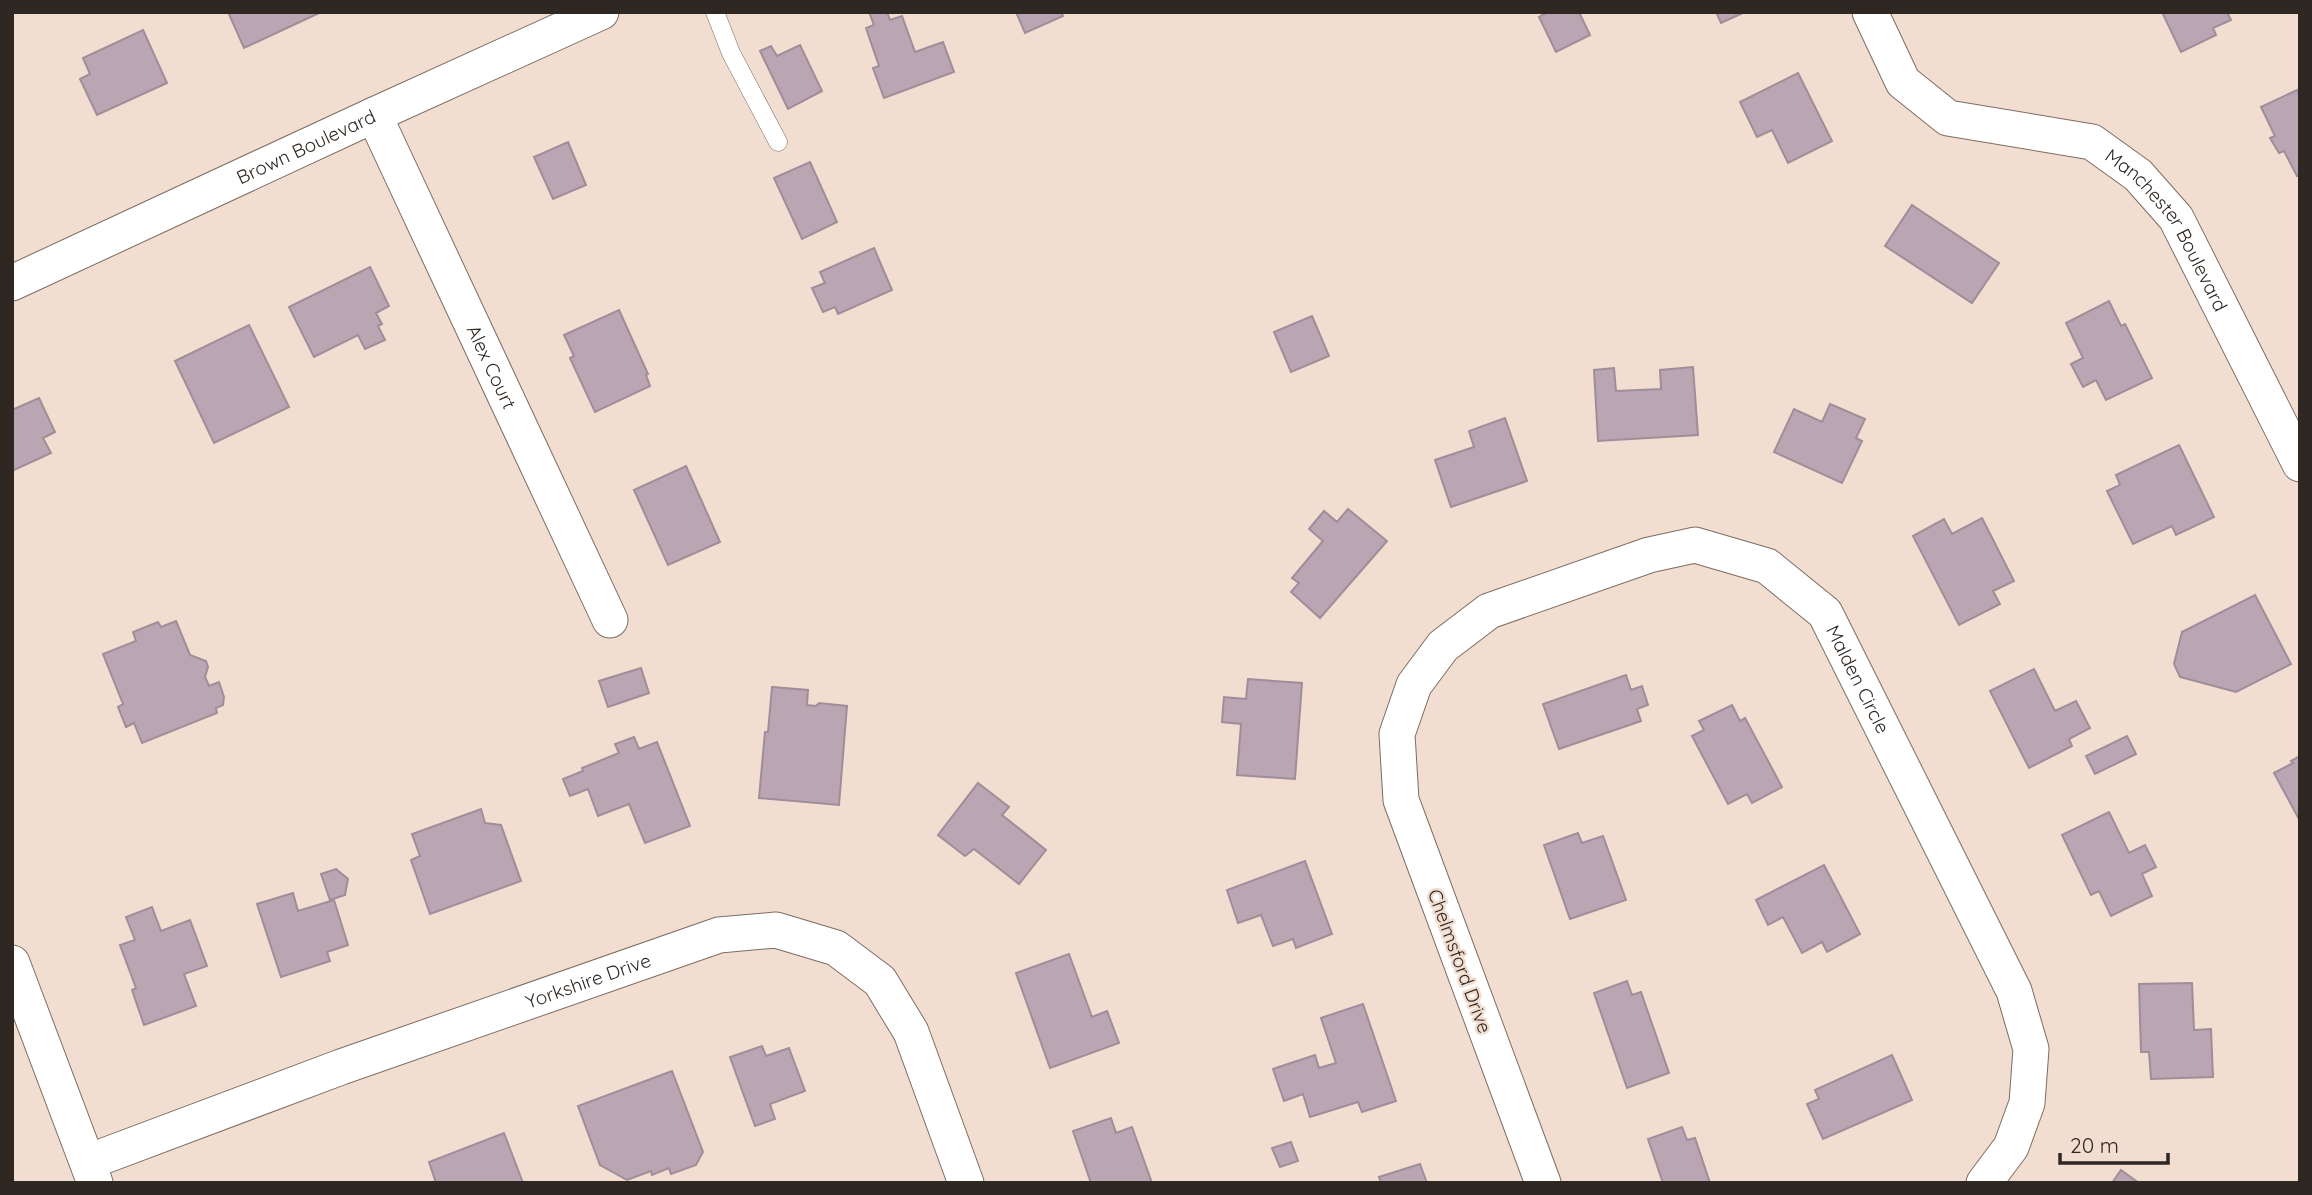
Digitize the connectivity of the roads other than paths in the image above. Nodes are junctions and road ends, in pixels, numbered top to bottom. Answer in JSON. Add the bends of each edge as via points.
{"nodes":[{"id":1,"x":601,"y":12,"type":"edge"},
{"id":2,"x":715,"y":12,"type":"edge"},
{"id":3,"x":1870,"y":12,"type":"edge"},
{"id":4,"x":374,"y":115,"type":"junction"},
{"id":5,"x":778,"y":142,"type":"dead end"},
{"id":6,"x":16,"y":271,"type":"edge"},
{"id":7,"x":2300,"y":464,"type":"edge"},
{"id":8,"x":610,"y":620,"type":"dead end"},
{"id":9,"x":1397,"y":734,"type":"joint"},
{"id":10,"x":12,"y":963,"type":"edge"},
{"id":11,"x":92,"y":1172,"type":"edge"},
{"id":12,"x":966,"y":1183,"type":"edge"},
{"id":13,"x":1543,"y":1183,"type":"edge"},
{"id":14,"x":1984,"y":1183,"type":"edge"}],
"edges":[{"from":1,"to":4,"type":"street","name":"Brown Boulevard"},
{"from":2,"to":5,"type":"lane"},
{"from":3,"to":7,"type":"street","name":"Manchester Boulevard","via":[[1903,82],[1948,118],[2092,142],[2138,174],[2176,218]]},
{"from":4,"to":6,"type":"street","name":"Brown Boulevard"},
{"from":4,"to":8,"type":"street","name":"Alex Court"},
{"from":9,"to":13,"type":"street","name":"Chelmsford Drive","via":[[1401,800]]},
{"from":9,"to":14,"type":"street","name":"Malden Circle","via":[[1414,685],[1443,646],[1489,611],[1649,555],[1695,545],[1767,566],[1825,613],[2014,991],[2031,1049],[2027,1103],[2011,1147]]},
{"from":10,"to":11,"type":"street"},
{"from":11,"to":12,"type":"street","name":"Yorkshire Drive","via":[[341,1067],[719,935],[776,930],[836,948],[880,981],[911,1032]]}]}
